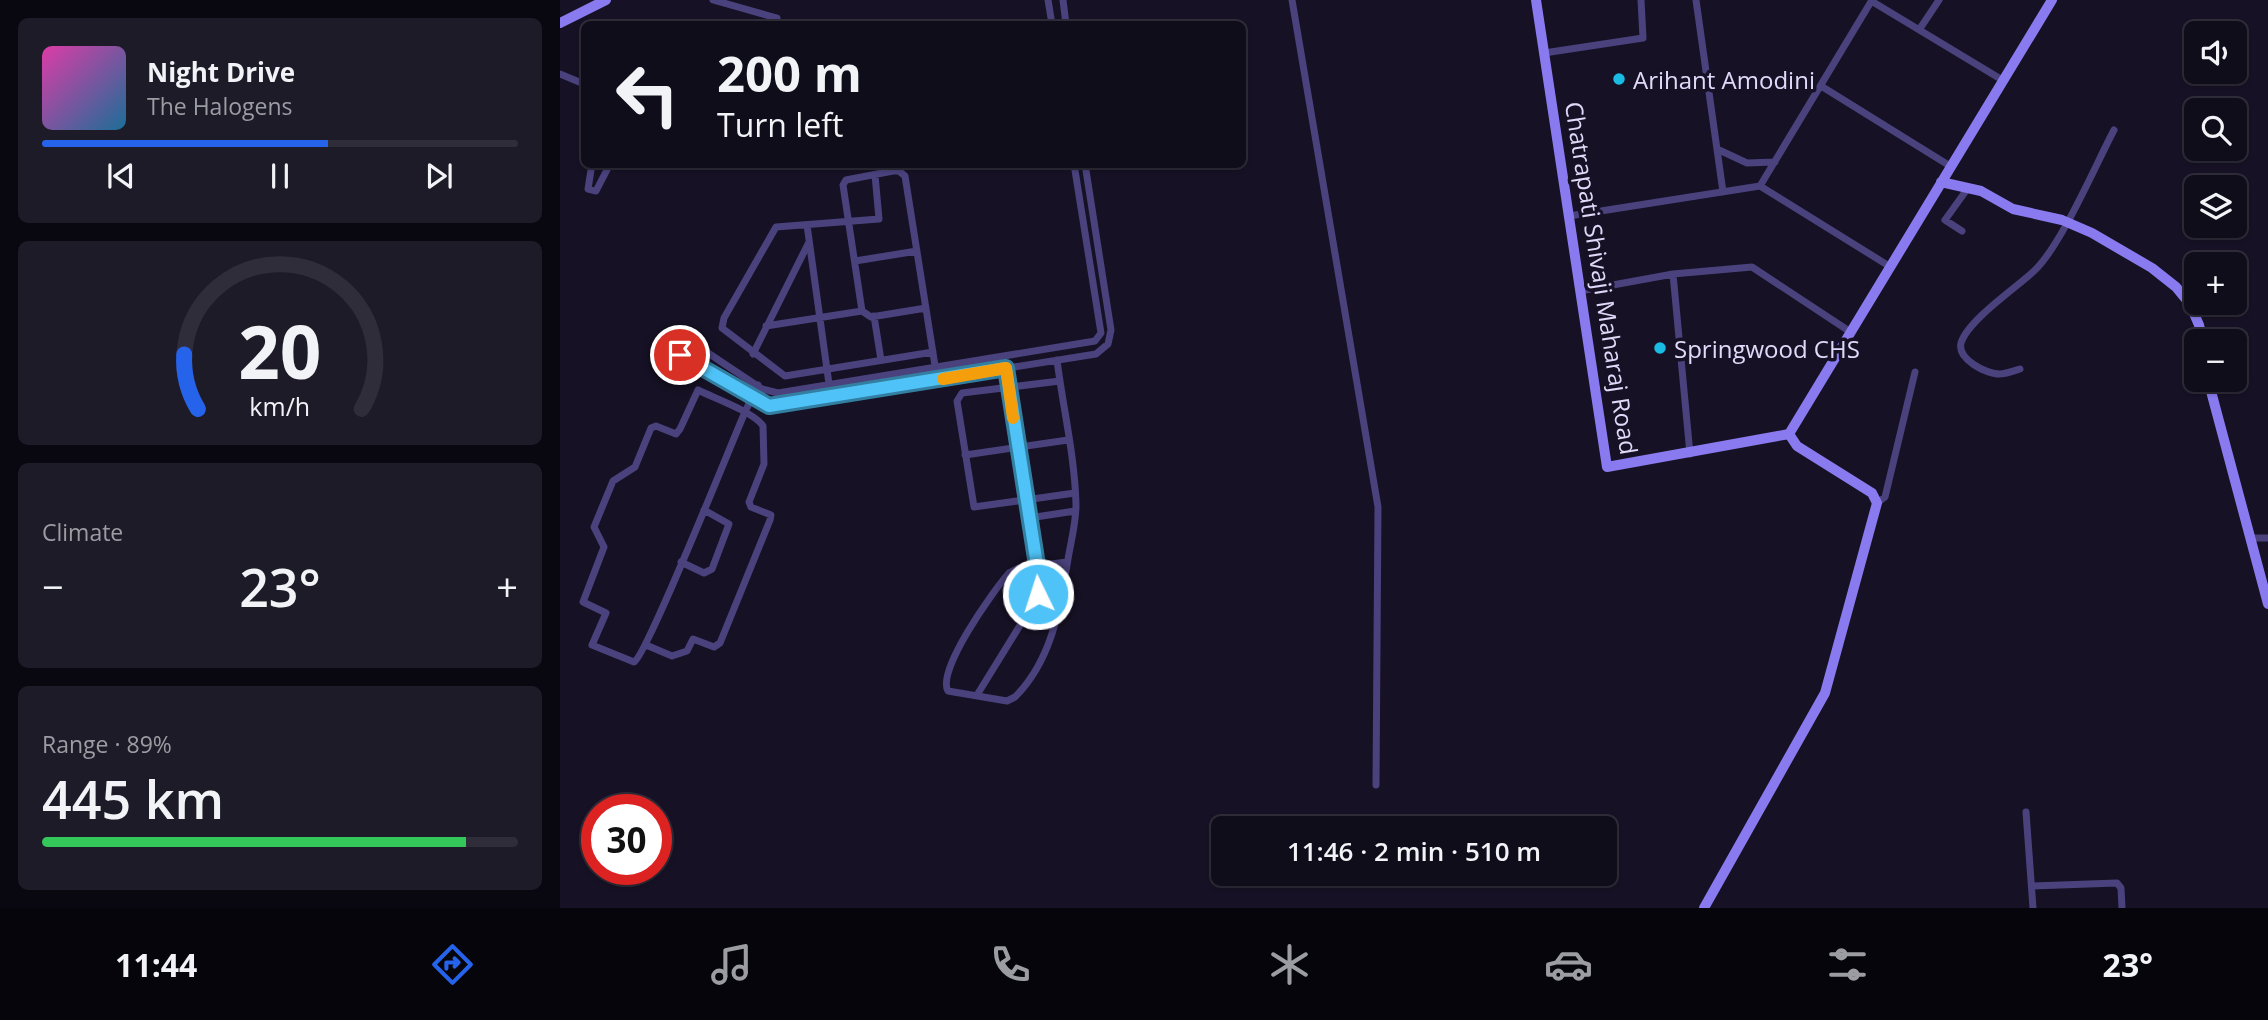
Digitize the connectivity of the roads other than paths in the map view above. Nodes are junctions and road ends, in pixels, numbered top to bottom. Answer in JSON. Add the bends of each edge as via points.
{"nodes":[{"id":1,"x":606,"y":0,"type":"edge"},
{"id":2,"x":713,"y":0,"type":"edge"},
{"id":3,"x":1048,"y":0,"type":"edge"},
{"id":4,"x":1063,"y":0,"type":"edge"},
{"id":5,"x":1292,"y":0,"type":"edge"},
{"id":6,"x":1536,"y":0,"type":"edge"},
{"id":7,"x":1642,"y":0,"type":"edge"},
{"id":8,"x":1696,"y":0,"type":"edge"},
{"id":9,"x":1939,"y":0,"type":"edge"},
{"id":10,"x":2052,"y":0,"type":"edge"},
{"id":11,"x":1872,"y":1,"type":"edge"},
{"id":12,"x":777,"y":18,"type":"dead end"},
{"id":13,"x":1052,"y":21,"type":"edge"},
{"id":14,"x":1066,"y":21,"type":"edge"},
{"id":15,"x":560,"y":23,"type":"edge"},
{"id":16,"x":1919,"y":30,"type":"junction"},
{"id":17,"x":1544,"y":53,"type":"junction"},
{"id":18,"x":560,"y":74,"type":"edge"},
{"id":19,"x":2004,"y":81,"type":"junction"},
{"id":20,"x":581,"y":83,"type":"edge"},
{"id":21,"x":1821,"y":86,"type":"junction"},
{"id":22,"x":2114,"y":130,"type":"dead end"},
{"id":23,"x":1717,"y":149,"type":"junction"},
{"id":24,"x":1775,"y":162,"type":"junction"},
{"id":25,"x":1950,"y":166,"type":"junction"},
{"id":26,"x":591,"y":168,"type":"edge"},
{"id":27,"x":608,"y":168,"type":"edge"},
{"id":28,"x":1075,"y":168,"type":"edge"},
{"id":29,"x":1086,"y":168,"type":"edge"},
{"id":30,"x":875,"y":175,"type":"junction"},
{"id":31,"x":1941,"y":181,"type":"junction"},
{"id":32,"x":1760,"y":186,"type":"junction"},
{"id":33,"x":1968,"y":188,"type":"junction"},
{"id":34,"x":1723,"y":192,"type":"junction"},
{"id":35,"x":1569,"y":216,"type":"junction"},
{"id":36,"x":849,"y":222,"type":"junction"},
{"id":37,"x":2067,"y":222,"type":"junction"},
{"id":38,"x":807,"y":225,"type":"junction"},
{"id":39,"x":1962,"y":231,"type":"dead end"},
{"id":40,"x":809,"y":242,"type":"junction"},
{"id":41,"x":917,"y":251,"type":"junction"},
{"id":42,"x":855,"y":261,"type":"junction"},
{"id":43,"x":1889,"y":266,"type":"junction"},
{"id":44,"x":1673,"y":274,"type":"junction"},
{"id":45,"x":1580,"y":291,"type":"junction"},
{"id":46,"x":926,"y":308,"type":"junction"},
{"id":47,"x":862,"y":311,"type":"junction"},
{"id":48,"x":820,"y":317,"type":"junction"},
{"id":49,"x":874,"y":317,"type":"junction"},
{"id":50,"x":766,"y":326,"type":"junction"},
{"id":51,"x":2200,"y":329,"type":"edge"},
{"id":52,"x":1849,"y":331,"type":"junction"},
{"id":53,"x":1099,"y":338,"type":"junction"},
{"id":54,"x":1108,"y":344,"type":"junction"},
{"id":55,"x":707,"y":351,"type":"junction"},
{"id":56,"x":933,"y":352,"type":"junction"},
{"id":57,"x":753,"y":354,"type":"junction"},
{"id":58,"x":881,"y":360,"type":"junction"},
{"id":59,"x":1057,"y":360,"type":"junction"},
{"id":60,"x":698,"y":365,"type":"junction"},
{"id":61,"x":935,"y":368,"type":"junction"},
{"id":62,"x":1006,"y":368,"type":"junction"},
{"id":63,"x":827,"y":369,"type":"junction"},
{"id":64,"x":2020,"y":369,"type":"dead end"},
{"id":65,"x":1915,"y":372,"type":"dead end"},
{"id":66,"x":937,"y":379,"type":"junction"},
{"id":67,"x":1060,"y":381,"type":"junction"},
{"id":68,"x":829,"y":384,"type":"junction"},
{"id":69,"x":758,"y":385,"type":"junction"},
{"id":70,"x":1008,"y":387,"type":"junction"},
{"id":71,"x":2211,"y":392,"type":"edge"},
{"id":72,"x":751,"y":397,"type":"junction"},
{"id":73,"x":745,"y":412,"type":"junction"},
{"id":74,"x":1789,"y":434,"type":"junction"},
{"id":75,"x":1068,"y":440,"type":"junction"},
{"id":76,"x":1017,"y":448,"type":"junction"},
{"id":77,"x":1690,"y":454,"type":"junction"},
{"id":78,"x":965,"y":455,"type":"junction"},
{"id":79,"x":1075,"y":493,"type":"junction"},
{"id":80,"x":1026,"y":501,"type":"junction"},
{"id":81,"x":1877,"y":503,"type":"junction"},
{"id":82,"x":704,"y":510,"type":"junction"},
{"id":83,"x":1075,"y":511,"type":"junction"},
{"id":84,"x":1029,"y":518,"type":"junction"},
{"id":85,"x":2250,"y":538,"type":"junction"},
{"id":86,"x":2268,"y":538,"type":"edge"},
{"id":87,"x":681,"y":562,"type":"junction"},
{"id":88,"x":1067,"y":562,"type":"junction"},
{"id":89,"x":1037,"y":565,"type":"junction"},
{"id":90,"x":2265,"y":579,"type":"edge"},
{"id":91,"x":2268,"y":604,"type":"edge"},
{"id":92,"x":646,"y":645,"type":"junction"},
{"id":93,"x":977,"y":695,"type":"junction"},
{"id":94,"x":1376,"y":785,"type":"dead end"},
{"id":95,"x":2026,"y":812,"type":"dead end"},
{"id":96,"x":2032,"y":886,"type":"junction"},
{"id":97,"x":1704,"y":908,"type":"edge"},
{"id":98,"x":2033,"y":908,"type":"edge"},
{"id":99,"x":2122,"y":908,"type":"edge"}],
"edges":[{"from":1,"to":15,"type":"street"},
{"from":2,"to":12,"type":"street"},
{"from":3,"to":13,"type":"street"},
{"from":4,"to":14,"type":"street"},
{"from":5,"to":94,"type":"street","via":[[1378,507]]},
{"from":6,"to":17,"type":"street","name":"Chatrapati Shivaji Maharaj Road"},
{"from":7,"to":17,"type":"street","via":[[1643,38]]},
{"from":8,"to":23,"type":"street"},
{"from":9,"to":16,"type":"street"},
{"from":10,"to":19,"type":"street"},
{"from":11,"to":16,"type":"street"},
{"from":11,"to":21,"type":"street"},
{"from":16,"to":19,"type":"street"},
{"from":17,"to":35,"type":"street","name":"Chatrapati Shivaji Maharaj Road"},
{"from":18,"to":20,"type":"street"},
{"from":19,"to":25,"type":"street"},
{"from":21,"to":24,"type":"street"},
{"from":21,"to":25,"type":"street"},
{"from":22,"to":37,"type":"street"},
{"from":23,"to":24,"type":"street","via":[[1747,163]]},
{"from":23,"to":34,"type":"street"},
{"from":24,"to":32,"type":"street"},
{"from":25,"to":31,"type":"street"},
{"from":26,"to":27,"type":"street","via":[[588,189],[596,191]]},
{"from":28,"to":53,"type":"street"},
{"from":29,"to":54,"type":"street","via":[[1111,330]]},
{"from":30,"to":36,"type":"street","via":[[844,182]]},
{"from":30,"to":36,"type":"street","via":[[879,219]]},
{"from":30,"to":41,"type":"street","via":[[899,171],[905,176]]},
{"from":31,"to":33,"type":"street"},
{"from":31,"to":43,"type":"street"},
{"from":32,"to":34,"type":"street"},
{"from":32,"to":43,"type":"street"},
{"from":33,"to":37,"type":"street","via":[[2013,209]]},
{"from":33,"to":39,"type":"street","via":[[1945,220]]},
{"from":34,"to":35,"type":"street"},
{"from":35,"to":45,"type":"street","name":"Chatrapati Shivaji Maharaj Road"},
{"from":36,"to":38,"type":"street"},
{"from":36,"to":42,"type":"street"},
{"from":37,"to":51,"type":"street","via":[[2152,268],[2176,287]]},
{"from":37,"to":64,"type":"street","via":[[2037,269],[1962,341],[1961,348],[1972,363],[1998,374]]},
{"from":38,"to":40,"type":"street"},
{"from":38,"to":57,"type":"street","via":[[780,225],[773,230],[721,323],[726,333]]},
{"from":40,"to":48,"type":"street"},
{"from":40,"to":50,"type":"street"},
{"from":41,"to":42,"type":"street"},
{"from":41,"to":46,"type":"street"},
{"from":42,"to":47,"type":"street"},
{"from":43,"to":52,"type":"street"},
{"from":44,"to":45,"type":"street"},
{"from":44,"to":52,"type":"street","via":[[1752,267]]},
{"from":44,"to":77,"type":"street"},
{"from":45,"to":77,"type":"street","name":"Chatrapati Shivaji Maharaj Road","via":[[1607,467]]},
{"from":46,"to":49,"type":"street"},
{"from":46,"to":56,"type":"street"},
{"from":47,"to":48,"type":"street"},
{"from":47,"to":49,"type":"street"},
{"from":48,"to":50,"type":"street"},
{"from":48,"to":63,"type":"street"},
{"from":49,"to":58,"type":"street"},
{"from":50,"to":57,"type":"street"},
{"from":52,"to":74,"type":"street"},
{"from":53,"to":54,"type":"street"},
{"from":53,"to":61,"type":"street","via":[[1087,344]]},
{"from":54,"to":59,"type":"street","via":[[1096,354]]},
{"from":55,"to":60,"type":"street"},
{"from":55,"to":60,"type":"street","via":[[687,339],[679,343],[677,352]]},
{"from":55,"to":69,"type":"street"},
{"from":56,"to":58,"type":"street"},
{"from":56,"to":61,"type":"street"},
{"from":57,"to":63,"type":"street","via":[[785,376]]},
{"from":58,"to":63,"type":"street"},
{"from":59,"to":62,"type":"street"},
{"from":59,"to":67,"type":"street"},
{"from":60,"to":72,"type":"street"},
{"from":61,"to":66,"type":"street"},
{"from":61,"to":68,"type":"street"},
{"from":62,"to":66,"type":"street"},
{"from":62,"to":70,"type":"street"},
{"from":63,"to":68,"type":"street"},
{"from":65,"to":81,"type":"street","via":[[1885,497]]},
{"from":66,"to":72,"type":"street","via":[[774,406]]},
{"from":67,"to":70,"type":"street"},
{"from":67,"to":75,"type":"street"},
{"from":68,"to":69,"type":"street","via":[[778,393]]},
{"from":69,"to":72,"type":"street"},
{"from":70,"to":76,"type":"street"},
{"from":70,"to":78,"type":"street","via":[[959,395]]},
{"from":71,"to":85,"type":"street"},
{"from":72,"to":73,"type":"street"},
{"from":73,"to":82,"type":"street"},
{"from":73,"to":92,"type":"street","via":[[763,426],[765,457],[749,502],[771,515],[723,636],[714,647],[693,639],[678,656]]},
{"from":73,"to":92,"type":"street","via":[[695,392],[676,434],[651,428],[635,467],[613,481],[594,527],[604,547],[583,602],[606,613],[592,645],[634,662]]},
{"from":74,"to":77,"type":"street","name":"Chatrapati Shivaji Maharaj Road"},
{"from":74,"to":81,"type":"street","via":[[1797,446],[1872,493]]},
{"from":75,"to":76,"type":"street"},
{"from":75,"to":79,"type":"street"},
{"from":76,"to":78,"type":"street"},
{"from":76,"to":80,"type":"street"},
{"from":78,"to":80,"type":"street","via":[[974,507]]},
{"from":79,"to":80,"type":"street"},
{"from":79,"to":83,"type":"street"},
{"from":80,"to":84,"type":"street"},
{"from":81,"to":97,"type":"street","via":[[1825,693]]},
{"from":82,"to":87,"type":"street"},
{"from":82,"to":87,"type":"street","via":[[729,524],[712,569],[704,573]]},
{"from":83,"to":84,"type":"street"},
{"from":83,"to":88,"type":"street"},
{"from":84,"to":89,"type":"street"},
{"from":85,"to":86,"type":"street"},
{"from":85,"to":90,"type":"street"},
{"from":87,"to":92,"type":"street"},
{"from":88,"to":89,"type":"street"},
{"from":88,"to":93,"type":"street","via":[[1054,635],[1018,695],[1007,701]]},
{"from":89,"to":93,"type":"street","via":[[1037,598]]},
{"from":89,"to":93,"type":"street","via":[[1009,573],[952,659],[946,689]]},
{"from":90,"to":91,"type":"street"},
{"from":95,"to":96,"type":"street"},
{"from":96,"to":98,"type":"street"},
{"from":96,"to":99,"type":"street","via":[[2117,883]]}]}
